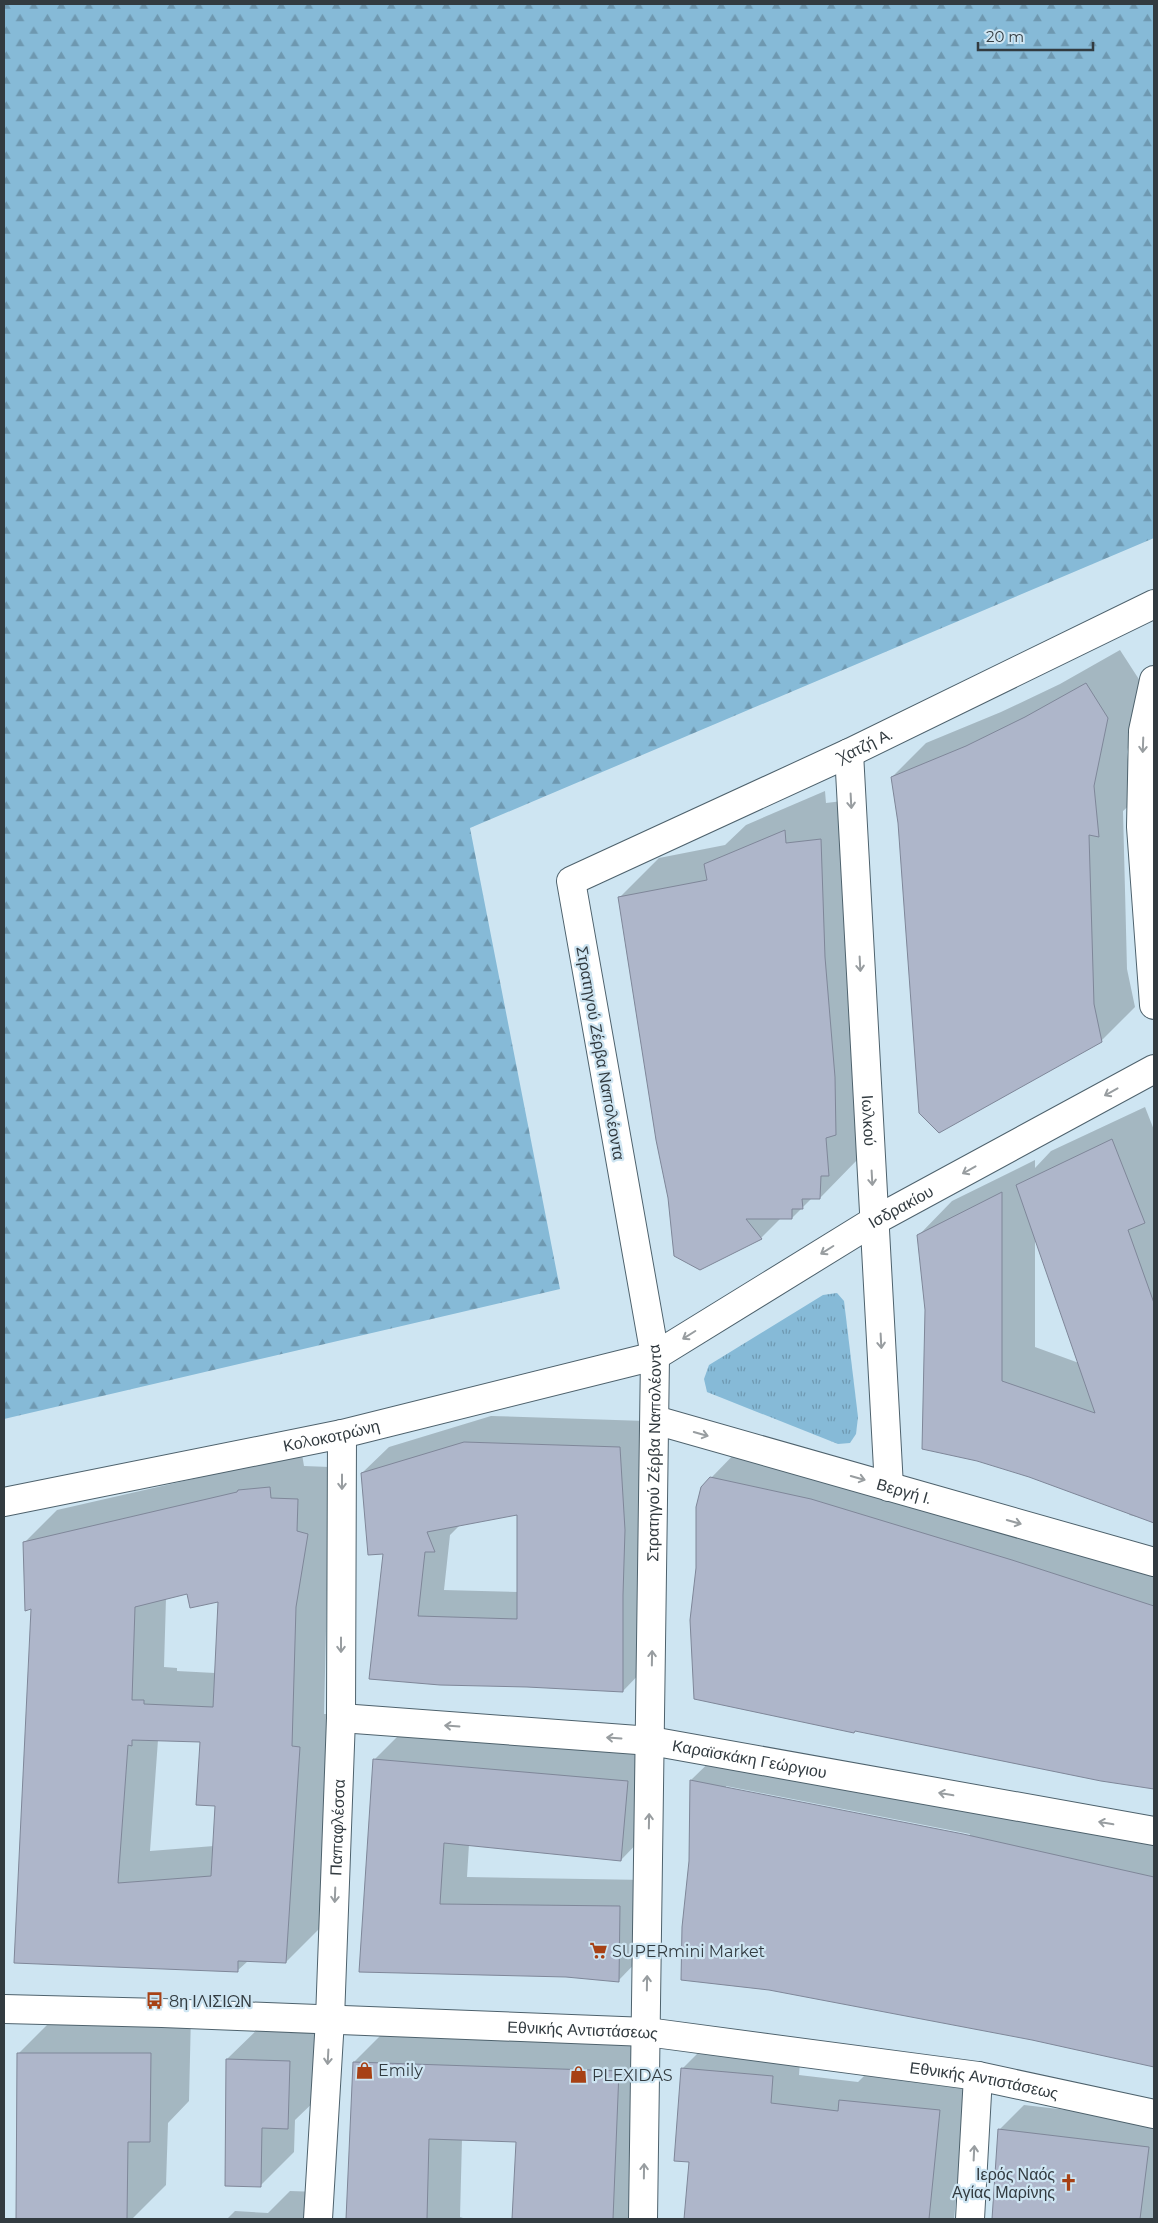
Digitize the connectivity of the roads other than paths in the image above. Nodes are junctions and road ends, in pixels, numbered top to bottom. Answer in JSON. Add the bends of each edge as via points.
{"nodes":[{"id":1,"x":1154,"y":604,"type":"edge"},
{"id":2,"x":1154,"y":680,"type":"edge"},
{"id":3,"x":849,"y":753,"type":"junction"},
{"id":4,"x":1148,"y":824,"type":"edge"},
{"id":5,"x":571,"y":881,"type":"joint"},
{"id":6,"x":1154,"y":1005,"type":"edge"},
{"id":7,"x":1154,"y":1069,"type":"edge"},
{"id":8,"x":874,"y":1221,"type":"junction"},
{"id":9,"x":655,"y":1356,"type":"junction"},
{"id":10,"x":654,"y":1420,"type":"junction"},
{"id":11,"x":342,"y":1434,"type":"junction"},
{"id":12,"x":889,"y":1487,"type":"junction"},
{"id":13,"x":4,"y":1502,"type":"edge"},
{"id":14,"x":1154,"y":1562,"type":"edge"},
{"id":15,"x":341,"y":1718,"type":"junction"},
{"id":16,"x":650,"y":1741,"type":"junction"},
{"id":17,"x":1154,"y":1831,"type":"edge"},
{"id":18,"x":4,"y":2010,"type":"edge"},
{"id":19,"x":330,"y":2019,"type":"junction"},
{"id":20,"x":647,"y":2032,"type":"junction"},
{"id":21,"x":978,"y":2076,"type":"junction"},
{"id":22,"x":1154,"y":2114,"type":"edge"},
{"id":23,"x":318,"y":2219,"type":"edge"},
{"id":24,"x":643,"y":2219,"type":"edge"},
{"id":25,"x":970,"y":2219,"type":"edge"}],
"edges":[{"from":1,"to":3,"type":"street","name":"Χατζή Α."},
{"from":2,"to":4,"type":"street","one_way":true,"via":[[1144,731]]},
{"from":3,"to":5,"type":"street","name":"Χατζή Α."},
{"from":3,"to":8,"type":"street","name":"Ιωλκού","one_way":true},
{"from":4,"to":6,"type":"street"},
{"from":5,"to":9,"type":"street","name":"Στρατηγού Ζέρβα Ναπολέοντα"},
{"from":7,"to":8,"type":"street","name":"Ισδρακίου","one_way":true},
{"from":8,"to":9,"type":"street","name":"Ισδρακίου","one_way":true},
{"from":8,"to":12,"type":"street","name":"Ιωλκού","one_way":true},
{"from":9,"to":10,"type":"street","name":"Στρατηγού Ζέρβα Ναπολέοντα"},
{"from":9,"to":11,"type":"street","name":"Κολοκοτρώνη"},
{"from":10,"to":12,"type":"street","name":"Βεργή Ι.","one_way":true},
{"from":16,"to":10,"type":"street","name":"Στρατηγού Ζέρβα Ναπολέοντα","one_way":true},
{"from":11,"to":13,"type":"street","name":"Κολοκοτρώνη"},
{"from":11,"to":15,"type":"street","name":"Παπαφλέσσα","one_way":true},
{"from":12,"to":14,"type":"street","name":"Βεργή Ι.","one_way":true},
{"from":16,"to":15,"type":"street","name":"Καραϊσκάκη Γεώργιου","one_way":true},
{"from":15,"to":19,"type":"street","name":"Παπαφλέσσα","one_way":true},
{"from":17,"to":16,"type":"street","name":"Καραϊσκάκη Γεώργιου","one_way":true},
{"from":20,"to":16,"type":"street","name":"Στρατηγού Ζέρβα Ναπολέοντα","one_way":true},
{"from":18,"to":19,"type":"street","name":"Εθνικής Αντιστάσεως"},
{"from":19,"to":20,"type":"street","name":"Εθνικής Αντιστάσεως"},
{"from":19,"to":23,"type":"street","name":"Παπαφλέσσα","one_way":true},
{"from":20,"to":21,"type":"street","name":"Εθνικής Αντιστάσεως"},
{"from":24,"to":20,"type":"street","name":"Στρατηγού Ζέρβα Ναπολέοντα","one_way":true},
{"from":21,"to":22,"type":"street","name":"Εθνικής Αντιστάσεως"},
{"from":25,"to":21,"type":"street","one_way":true}]}
